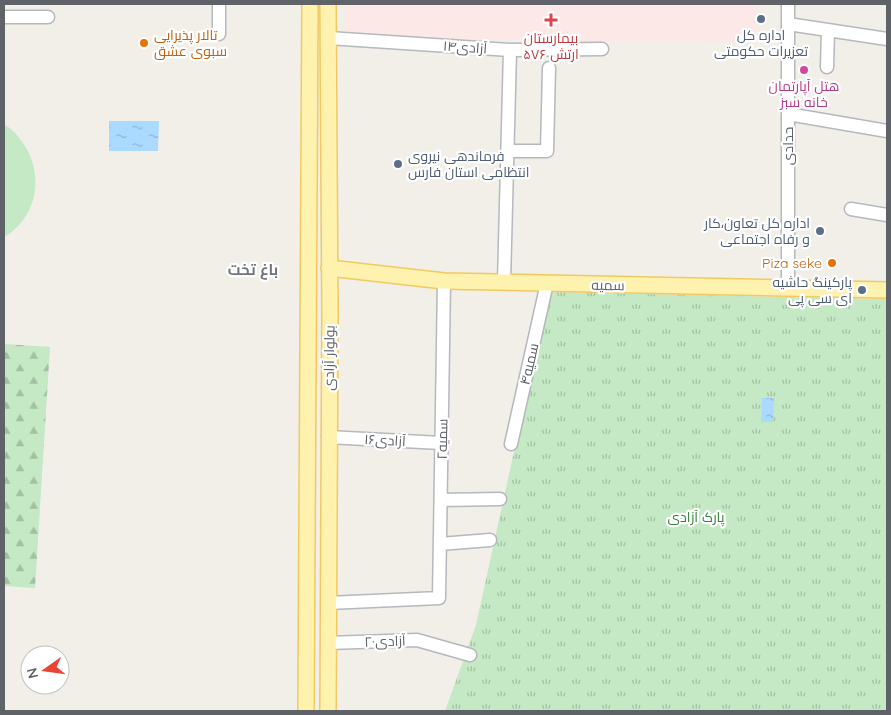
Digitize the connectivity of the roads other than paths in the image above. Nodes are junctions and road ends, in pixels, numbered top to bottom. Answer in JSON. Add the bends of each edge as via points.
{"nodes":[{"id":1,"x":219,"y":4,"type":"edge"},
{"id":2,"x":310,"y":4,"type":"edge"},
{"id":3,"x":328,"y":4,"type":"edge"},
{"id":4,"x":788,"y":4,"type":"edge"},
{"id":5,"x":4,"y":17,"type":"edge"},
{"id":6,"x":48,"y":17,"type":"dead end"},
{"id":7,"x":788,"y":24,"type":"junction"},
{"id":8,"x":828,"y":30,"type":"junction"},
{"id":9,"x":219,"y":34,"type":"dead end"},
{"id":10,"x":328,"y":38,"type":"junction"},
{"id":11,"x":887,"y":39,"type":"edge"},
{"id":12,"x":602,"y":49,"type":"dead end"},
{"id":13,"x":510,"y":50,"type":"junction"},
{"id":14,"x":827,"y":67,"type":"dead end"},
{"id":15,"x":549,"y":68,"type":"dead end"},
{"id":16,"x":788,"y":114,"type":"junction"},
{"id":17,"x":887,"y":131,"type":"edge"},
{"id":18,"x":508,"y":151,"type":"junction"},
{"id":19,"x":851,"y":209,"type":"dead end"},
{"id":20,"x":887,"y":215,"type":"edge"},
{"id":21,"x":329,"y":268,"type":"junction"},
{"id":22,"x":444,"y":281,"type":"junction"},
{"id":23,"x":504,"y":282,"type":"junction"},
{"id":24,"x":547,"y":283,"type":"junction"},
{"id":25,"x":788,"y":288,"type":"junction"},
{"id":26,"x":887,"y":290,"type":"edge"},
{"id":27,"x":307,"y":416,"type":"junction"},
{"id":28,"x":328,"y":416,"type":"junction"},
{"id":29,"x":328,"y":437,"type":"junction"},
{"id":30,"x":442,"y":443,"type":"junction"},
{"id":31,"x":511,"y":444,"type":"dead end"},
{"id":32,"x":500,"y":499,"type":"dead end"},
{"id":33,"x":440,"y":500,"type":"junction"},
{"id":34,"x":490,"y":540,"type":"dead end"},
{"id":35,"x":440,"y":544,"type":"junction"},
{"id":36,"x":328,"y":603,"type":"junction"},
{"id":37,"x":328,"y":643,"type":"junction"},
{"id":38,"x":470,"y":655,"type":"dead end"},
{"id":39,"x":306,"y":711,"type":"edge"},
{"id":40,"x":328,"y":711,"type":"edge"}],
"edges":[{"from":1,"to":9,"type":"street"},
{"from":2,"to":27,"type":"main road","name":"بولوار آزادی"},
{"from":3,"to":10,"type":"main road","name":"بولوار آزادی"},
{"from":4,"to":7,"type":"street","name":"حدادی"},
{"from":5,"to":6,"type":"street"},
{"from":7,"to":8,"type":"street"},
{"from":7,"to":16,"type":"street","name":"حدادی"},
{"from":8,"to":11,"type":"street"},
{"from":8,"to":14,"type":"street"},
{"from":10,"to":13,"type":"street","name":"آزادی۱۴"},
{"from":10,"to":21,"type":"main road","name":"بولوار آزادی"},
{"from":12,"to":13,"type":"street","name":"آزادی۱۴"},
{"from":13,"to":18,"type":"street"},
{"from":15,"to":18,"type":"street","via":[[547,151]]},
{"from":16,"to":17,"type":"street"},
{"from":16,"to":25,"type":"street","name":"حدادی"},
{"from":18,"to":23,"type":"street"},
{"from":19,"to":20,"type":"street"},
{"from":21,"to":22,"type":"main road","name":"سمیه"},
{"from":21,"to":28,"type":"main road","name":"بولوار آزادی"},
{"from":22,"to":23,"type":"main road","name":"سمیه"},
{"from":22,"to":30,"type":"street","name":"۲سمیه"},
{"from":23,"to":24,"type":"main road","name":"سمیه"},
{"from":24,"to":25,"type":"main road","name":"سمیه"},
{"from":24,"to":31,"type":"street","name":"سمیه۴"},
{"from":25,"to":26,"type":"main road","name":"سمیه"},
{"from":27,"to":28,"type":"main road"},
{"from":27,"to":39,"type":"main road","name":"بولوار آزادی"},
{"from":28,"to":29,"type":"main road","name":"بولوار آزادی"},
{"from":29,"to":30,"type":"street","name":"آزادی۱۶"},
{"from":29,"to":36,"type":"main road","name":"بولوار آزادی"},
{"from":30,"to":33,"type":"street","name":"۲سمیه"},
{"from":32,"to":33,"type":"street"},
{"from":33,"to":35,"type":"street","name":"۲سمیه"},
{"from":34,"to":35,"type":"street"},
{"from":35,"to":36,"type":"street","name":"۲سمیه","via":[[439,598]]},
{"from":36,"to":37,"type":"main road","name":"بولوار آزادی"},
{"from":37,"to":38,"type":"street","name":"آزادی۲۰","via":[[417,640]]},
{"from":37,"to":40,"type":"main road","name":"بولوار آزادی"}]}
